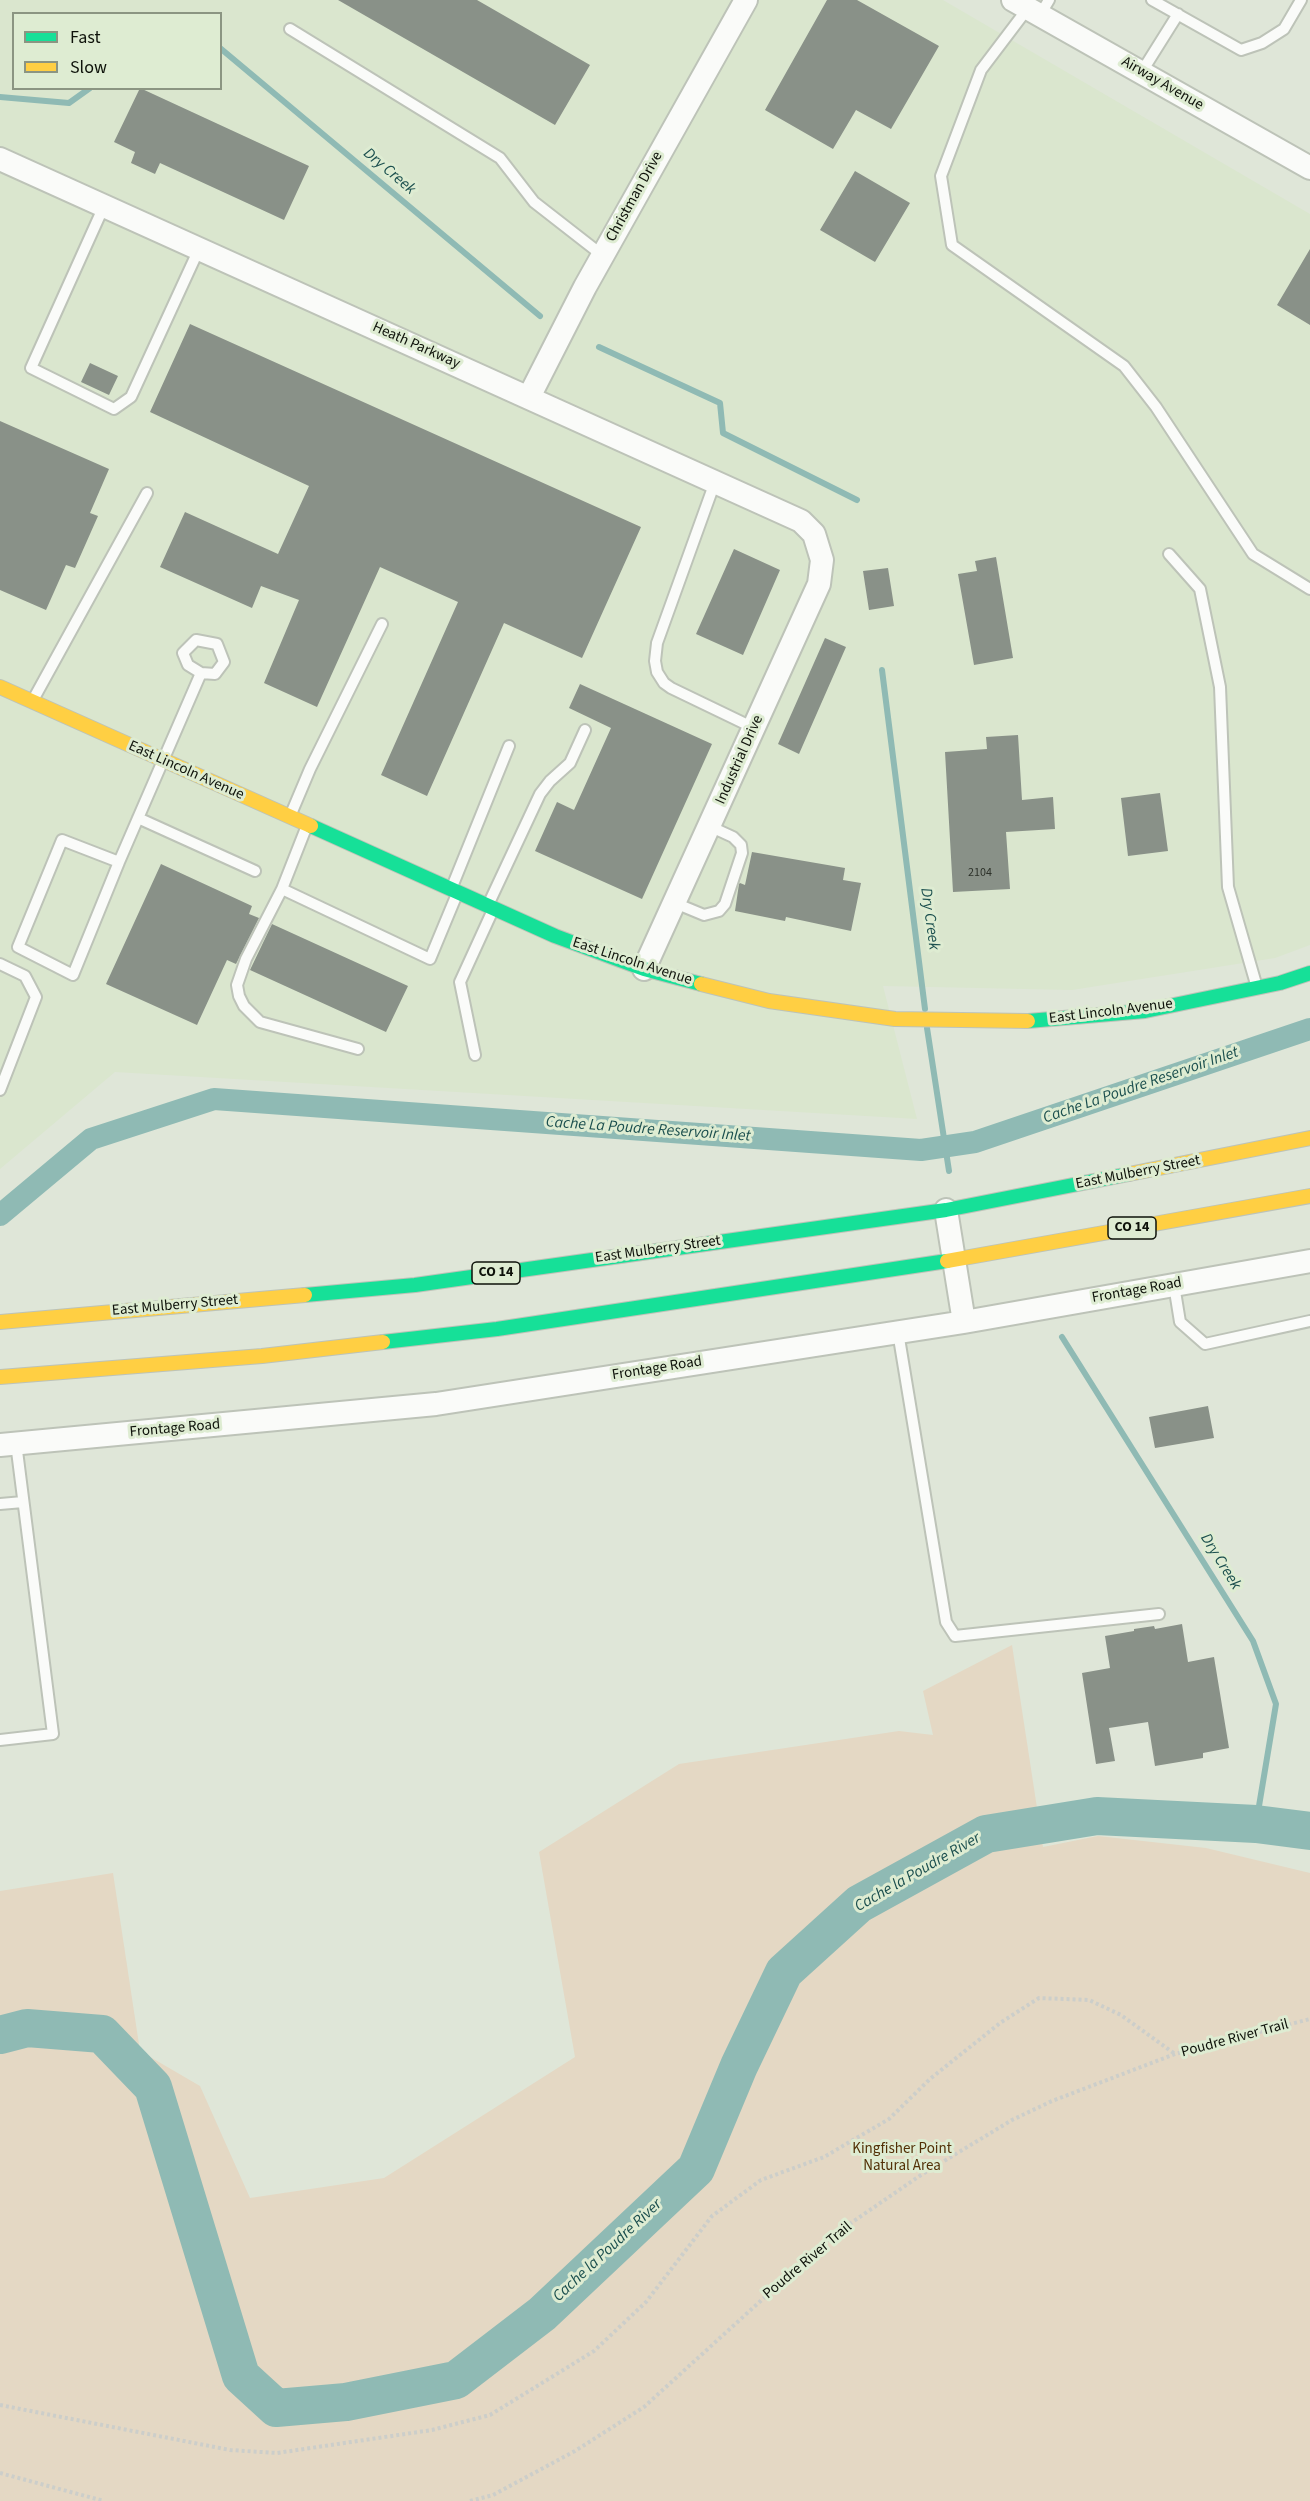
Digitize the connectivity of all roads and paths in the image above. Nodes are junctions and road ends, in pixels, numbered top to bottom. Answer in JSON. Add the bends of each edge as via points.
{"nodes":[{"id":1,"x":746,"y":0,"type":"edge"},
{"id":2,"x":1152,"y":0,"type":"edge"},
{"id":3,"x":1301,"y":0,"type":"edge"},
{"id":4,"x":1032,"y":6,"type":"edge"},
{"id":5,"x":1178,"y":14,"type":"junction"},
{"id":6,"x":290,"y":29,"type":"dead end"},
{"id":7,"x":1141,"y":73,"type":"junction"},
{"id":8,"x":0,"y":159,"type":"edge"},
{"id":9,"x":1310,"y":168,"type":"edge"},
{"id":10,"x":104,"y":206,"type":"junction"},
{"id":11,"x":199,"y":249,"type":"junction"},
{"id":12,"x":602,"y":255,"type":"junction"},
{"id":13,"x":529,"y":397,"type":"junction"},
{"id":14,"x":715,"y":482,"type":"junction"},
{"id":15,"x":147,"y":492,"type":"dead end"},
{"id":16,"x":820,"y":548,"type":"joint"},
{"id":17,"x":1168,"y":554,"type":"dead end"},
{"id":18,"x":1310,"y":589,"type":"edge"},
{"id":19,"x":382,"y":624,"type":"dead end"},
{"id":20,"x":201,"y":673,"type":"dead end"},
{"id":21,"x":0,"y":687,"type":"edge"},
{"id":22,"x":32,"y":701,"type":"junction"},
{"id":23,"x":754,"y":728,"type":"junction"},
{"id":24,"x":585,"y":730,"type":"dead end"},
{"id":25,"x":509,"y":746,"type":"dead end"},
{"id":26,"x":162,"y":760,"type":"junction"},
{"id":27,"x":138,"y":818,"type":"junction"},
{"id":28,"x":290,"y":818,"type":"junction"},
{"id":29,"x":307,"y":825,"type":"junction"},
{"id":30,"x":709,"y":826,"type":"junction"},
{"id":31,"x":119,"y":862,"type":"junction"},
{"id":32,"x":255,"y":872,"type":"dead end"},
{"id":33,"x":282,"y":889,"type":"junction"},
{"id":34,"x":454,"y":891,"type":"junction"},
{"id":35,"x":675,"y":903,"type":"junction"},
{"id":36,"x":491,"y":907,"type":"junction"},
{"id":37,"x":0,"y":964,"type":"edge"},
{"id":38,"x":644,"y":969,"type":"junction"},
{"id":39,"x":1310,"y":973,"type":"edge"},
{"id":40,"x":1257,"y":987,"type":"junction"},
{"id":41,"x":358,"y":1049,"type":"dead end"},
{"id":42,"x":475,"y":1055,"type":"dead end"},
{"id":43,"x":0,"y":1090,"type":"edge"},
{"id":44,"x":1310,"y":1138,"type":"edge"},
{"id":45,"x":1310,"y":1197,"type":"edge"},
{"id":46,"x":946,"y":1210,"type":"junction"},
{"id":47,"x":954,"y":1260,"type":"junction"},
{"id":48,"x":1310,"y":1261,"type":"edge"},
{"id":49,"x":1174,"y":1285,"type":"junction"},
{"id":50,"x":1310,"y":1321,"type":"edge"},
{"id":51,"x":0,"y":1322,"type":"edge"},
{"id":52,"x":964,"y":1322,"type":"junction"},
{"id":53,"x":898,"y":1331,"type":"junction"},
{"id":54,"x":84,"y":1369,"type":"junction"},
{"id":55,"x":0,"y":1371,"type":"edge"},
{"id":56,"x":0,"y":1377,"type":"edge"},
{"id":57,"x":8,"y":1444,"type":"edge"},
{"id":58,"x":23,"y":1502,"type":"junction"},
{"id":59,"x":0,"y":1504,"type":"edge"},
{"id":60,"x":1160,"y":1614,"type":"dead end"},
{"id":61,"x":0,"y":1740,"type":"edge"},
{"id":62,"x":1310,"y":2019,"type":"edge"},
{"id":63,"x":1175,"y":2054,"type":"junction"},
{"id":64,"x":0,"y":2405,"type":"edge"},
{"id":65,"x":0,"y":2473,"type":"edge"},
{"id":66,"x":104,"y":2501,"type":"edge"},
{"id":67,"x":470,"y":2501,"type":"edge"}],
"edges":[{"from":1,"to":12,"type":"street","name":"Christman Drive"},
{"from":2,"to":5,"type":"lane"},
{"from":3,"to":5,"type":"lane","via":[[1284,29],[1241,50]]},
{"from":4,"to":7,"type":"street","name":"Airway Avenue"},
{"from":4,"to":18,"type":"lane","via":[[981,70],[941,176],[952,245],[1124,366],[1156,407],[1253,554]]},
{"from":5,"to":7,"type":"lane"},
{"from":6,"to":12,"type":"lane","via":[[500,158],[534,202]]},
{"from":7,"to":9,"type":"street","name":"Airway Avenue"},
{"from":8,"to":10,"type":"street","name":"Heath Parkway"},
{"from":10,"to":11,"type":"street","name":"Heath Parkway"},
{"from":10,"to":11,"type":"lane","via":[[31,368],[114,409],[130,397]]},
{"from":11,"to":13,"type":"street","name":"Heath Parkway"},
{"from":12,"to":13,"type":"street","name":"Christman Drive"},
{"from":13,"to":14,"type":"street","name":"Heath Parkway"},
{"from":14,"to":16,"type":"street","name":"Heath Parkway","via":[[801,521],[814,534]]},
{"from":14,"to":23,"type":"lane","via":[[657,643],[655,661],[657,672],[671,688]]},
{"from":15,"to":22,"type":"lane"},
{"from":16,"to":23,"type":"street","name":"Industrial Drive","via":[[819,584]]},
{"from":17,"to":40,"type":"lane","via":[[1200,590],[1220,687],[1228,887]]},
{"from":19,"to":28,"type":"lane"},
{"from":20,"to":26,"type":"lane"},
{"from":21,"to":22,"type":"main road","name":"East Lincoln Avenue"},
{"from":22,"to":26,"type":"main road","name":"East Lincoln Avenue"},
{"from":23,"to":30,"type":"street","name":"Industrial Drive"},
{"from":24,"to":36,"type":"lane","via":[[570,763],[540,794]]},
{"from":25,"to":34,"type":"lane"},
{"from":26,"to":27,"type":"lane"},
{"from":26,"to":28,"type":"main road","name":"East Lincoln Avenue"},
{"from":27,"to":31,"type":"lane"},
{"from":27,"to":32,"type":"lane"},
{"from":28,"to":29,"type":"main road","name":"East Lincoln Avenue"},
{"from":29,"to":33,"type":"lane"},
{"from":29,"to":34,"type":"main road","name":"East Lincoln Avenue"},
{"from":30,"to":35,"type":"street","name":"Industrial Drive"},
{"from":30,"to":35,"type":"lane","via":[[741,845],[742,853],[725,904],[719,911],[704,915]]},
{"from":31,"to":31,"type":"lane","via":[[73,975],[18,948],[62,840]]},
{"from":33,"to":34,"type":"lane","via":[[430,959]]},
{"from":33,"to":41,"type":"lane","via":[[246,959],[237,985],[239,996],[260,1022]]},
{"from":34,"to":36,"type":"main road","name":"East Lincoln Avenue"},
{"from":35,"to":38,"type":"street","name":"Industrial Drive"},
{"from":36,"to":38,"type":"main road","name":"East Lincoln Avenue"},
{"from":36,"to":42,"type":"lane","via":[[460,982]]},
{"from":37,"to":43,"type":"lane","via":[[25,976],[36,996]]},
{"from":38,"to":40,"type":"main road","name":"East Lincoln Avenue","via":[[769,1001],[895,1019],[1034,1021],[1144,1011]]},
{"from":39,"to":40,"type":"main road","name":"East Lincoln Avenue"},
{"from":44,"to":46,"type":"main road","name":"East Mulberry Street","number":"CO 14"},
{"from":45,"to":47,"type":"main road","number":"CO 14"},
{"from":46,"to":47,"type":"street"},
{"from":46,"to":51,"type":"main road","name":"East Mulberry Street","number":"CO 14","via":[[415,1285]]},
{"from":47,"to":52,"type":"street"},
{"from":47,"to":54,"type":"main road","number":"CO 14","via":[[497,1329],[262,1356]]},
{"from":48,"to":49,"type":"street","name":"Frontage Road"},
{"from":49,"to":50,"type":"lane","via":[[1180,1322],[1205,1344]]},
{"from":49,"to":52,"type":"street","name":"Frontage Road"},
{"from":52,"to":53,"type":"street","name":"Frontage Road"},
{"from":53,"to":57,"type":"street","name":"Frontage Road","via":[[436,1404]]},
{"from":53,"to":60,"type":"lane","via":[[946,1622],[955,1636]]},
{"from":54,"to":55,"type":"main road"},
{"from":54,"to":56,"type":"main road","number":"CO 14"},
{"from":57,"to":58,"type":"lane"},
{"from":58,"to":59,"type":"lane"},
{"from":58,"to":61,"type":"lane","via":[[53,1734]]},
{"from":62,"to":63,"type":"path","name":"Poudre River Trail"},
{"from":63,"to":64,"type":"path","via":[[1121,2015],[1089,2000],[1039,1998],[982,2037],[889,2119],[824,2157],[761,2180],[712,2216],[646,2302],[594,2351],[490,2415],[432,2430],[278,2453],[230,2450]]},
{"from":63,"to":67,"type":"path","name":"Poudre River Trail","via":[[1012,2120],[921,2175],[832,2236],[644,2407],[504,2490]]},
{"from":65,"to":66,"type":"path"}]}
